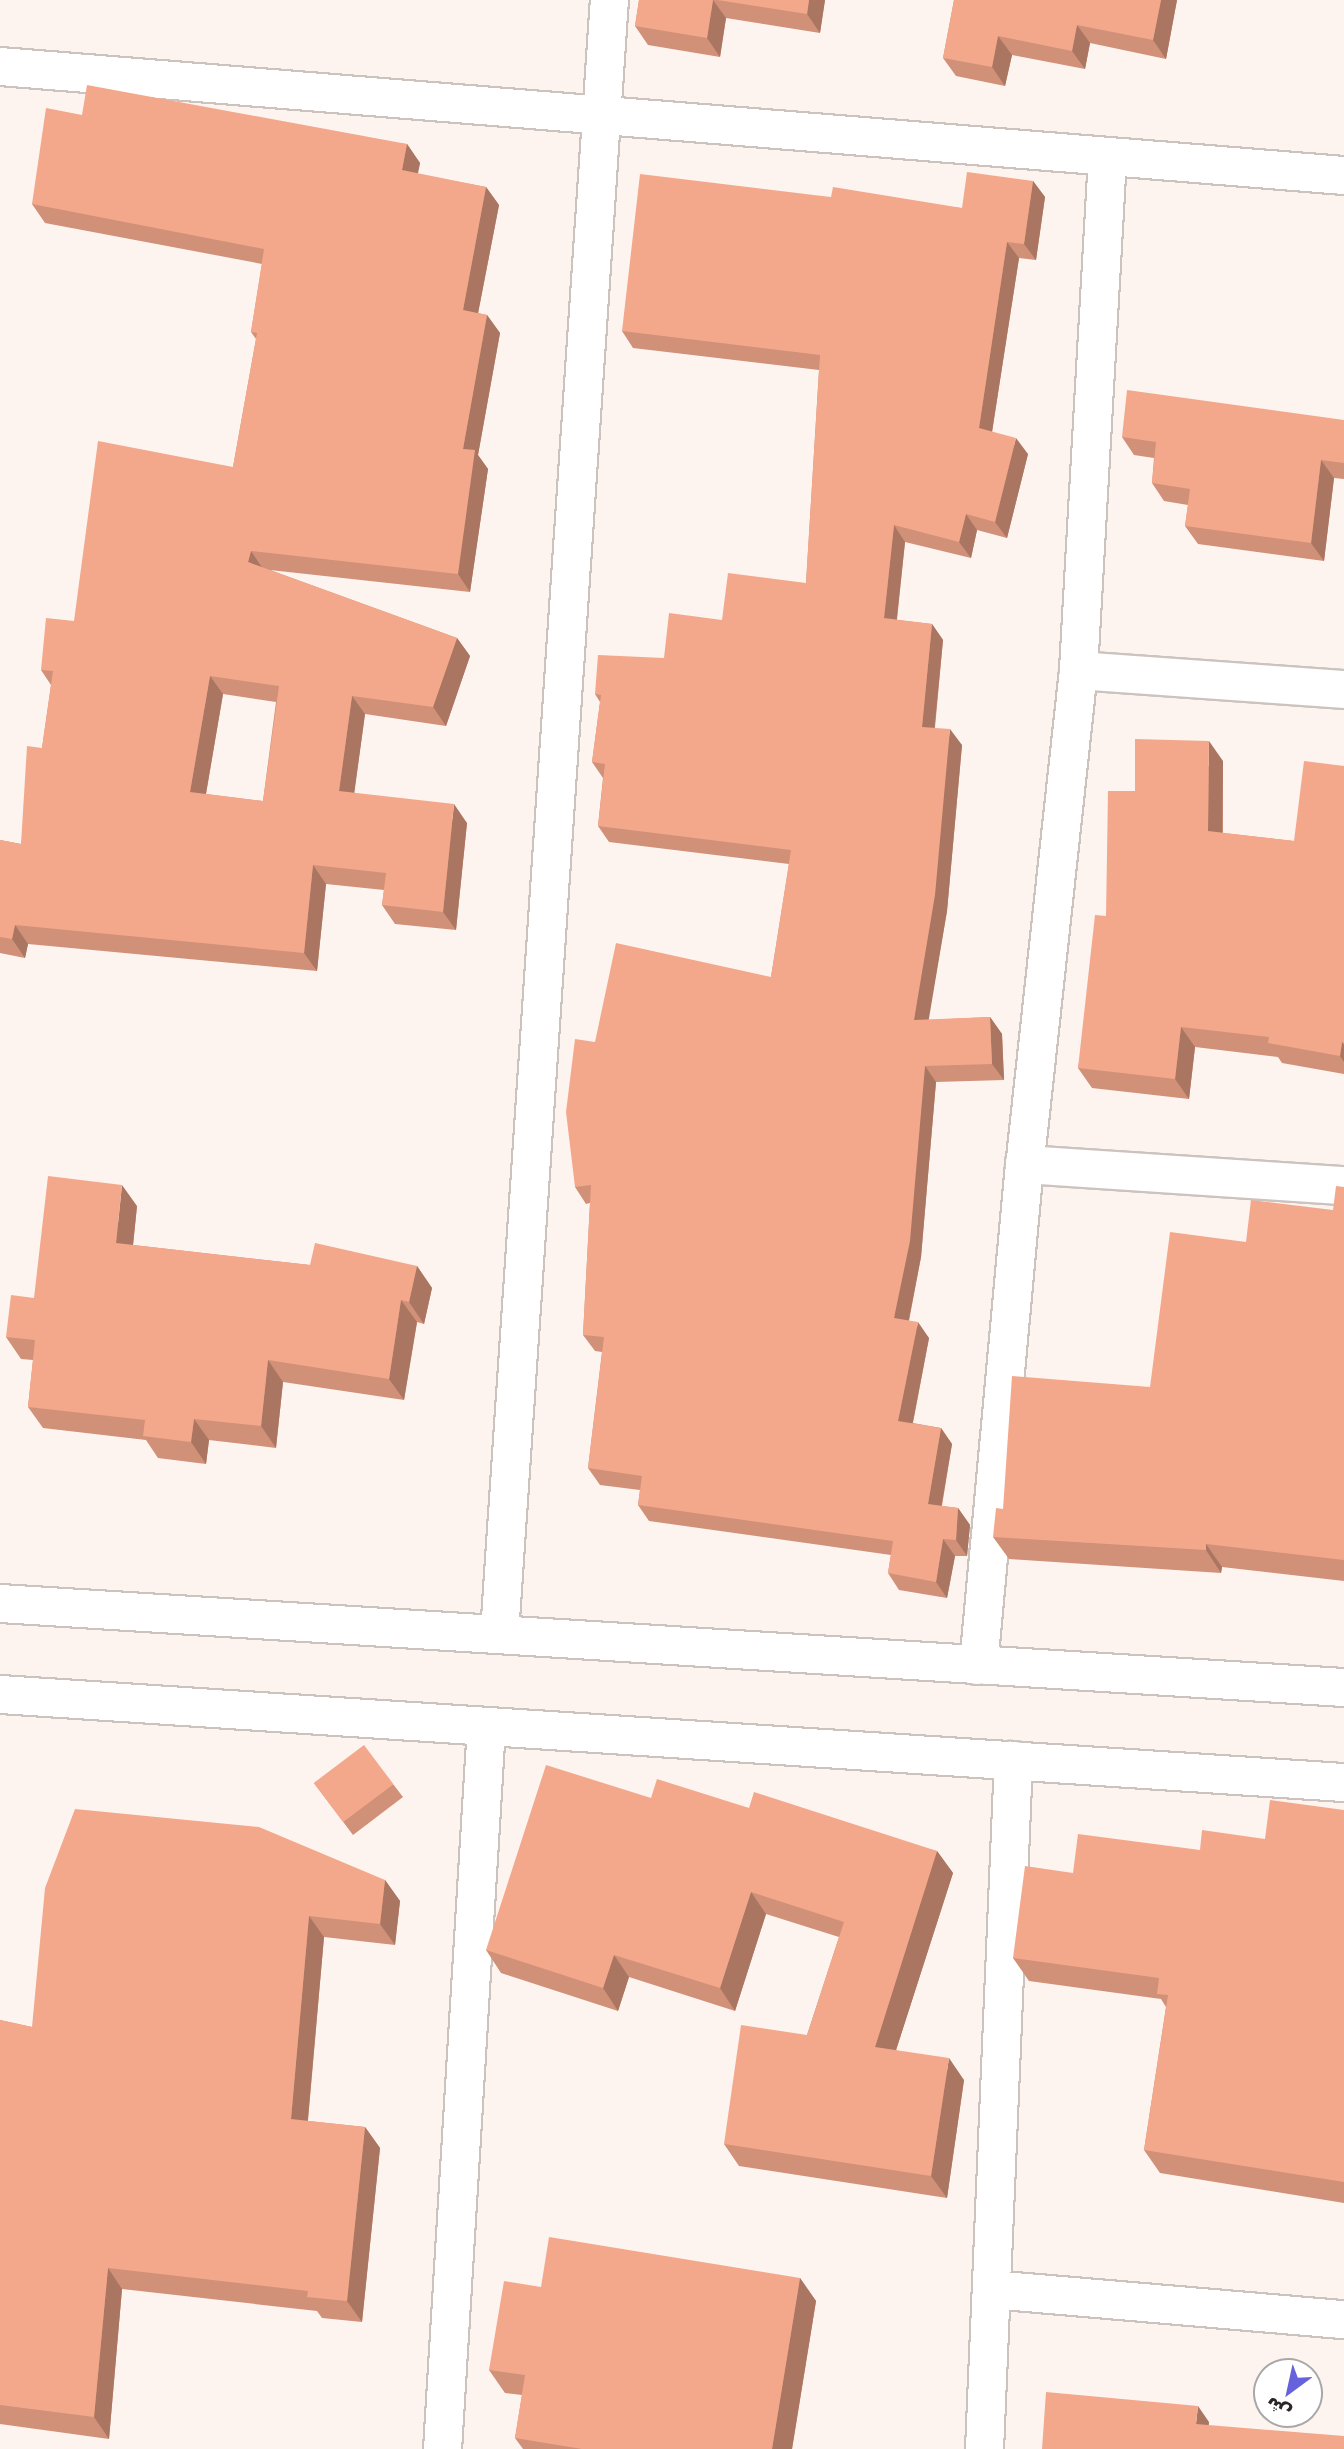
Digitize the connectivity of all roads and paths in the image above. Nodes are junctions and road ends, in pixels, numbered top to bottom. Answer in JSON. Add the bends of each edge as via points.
{"nodes":[{"id":1,"x":609,"y":0,"type":"edge"},
{"id":2,"x":0,"y":66,"type":"edge"},
{"id":3,"x":601,"y":116,"type":"junction"},
{"id":4,"x":1107,"y":158,"type":"junction"},
{"id":5,"x":1344,"y":175,"type":"edge"},
{"id":6,"x":1078,"y":670,"type":"junction"},
{"id":7,"x":1344,"y":689,"type":"edge"},
{"id":8,"x":1024,"y":1164,"type":"junction"},
{"id":9,"x":1344,"y":1185,"type":"edge"},
{"id":10,"x":0,"y":1603,"type":"edge"},
{"id":11,"x":499,"y":1633,"type":"junction"},
{"id":12,"x":978,"y":1665,"type":"junction"},
{"id":13,"x":1344,"y":1687,"type":"edge"},
{"id":14,"x":0,"y":1694,"type":"edge"},
{"id":15,"x":486,"y":1726,"type":"junction"},
{"id":16,"x":1013,"y":1760,"type":"junction"},
{"id":17,"x":1344,"y":1782,"type":"edge"},
{"id":18,"x":991,"y":2289,"type":"junction"},
{"id":19,"x":1344,"y":2319,"type":"edge"},
{"id":20,"x":442,"y":2449,"type":"edge"},
{"id":21,"x":984,"y":2449,"type":"edge"}],
"edges":[{"from":1,"to":3,"type":"street"},
{"from":2,"to":3,"type":"street"},
{"from":3,"to":4,"type":"street"},
{"from":3,"to":11,"type":"street"},
{"from":4,"to":5,"type":"street"},
{"from":4,"to":6,"type":"street"},
{"from":6,"to":7,"type":"street"},
{"from":6,"to":8,"type":"street"},
{"from":8,"to":9,"type":"street"},
{"from":8,"to":12,"type":"street"},
{"from":10,"to":11,"type":"street"},
{"from":11,"to":12,"type":"street"},
{"from":12,"to":13,"type":"street"},
{"from":14,"to":15,"type":"street"},
{"from":15,"to":16,"type":"street"},
{"from":15,"to":20,"type":"street"},
{"from":16,"to":17,"type":"street"},
{"from":16,"to":18,"type":"street"},
{"from":18,"to":19,"type":"street"},
{"from":18,"to":21,"type":"street"}]}
